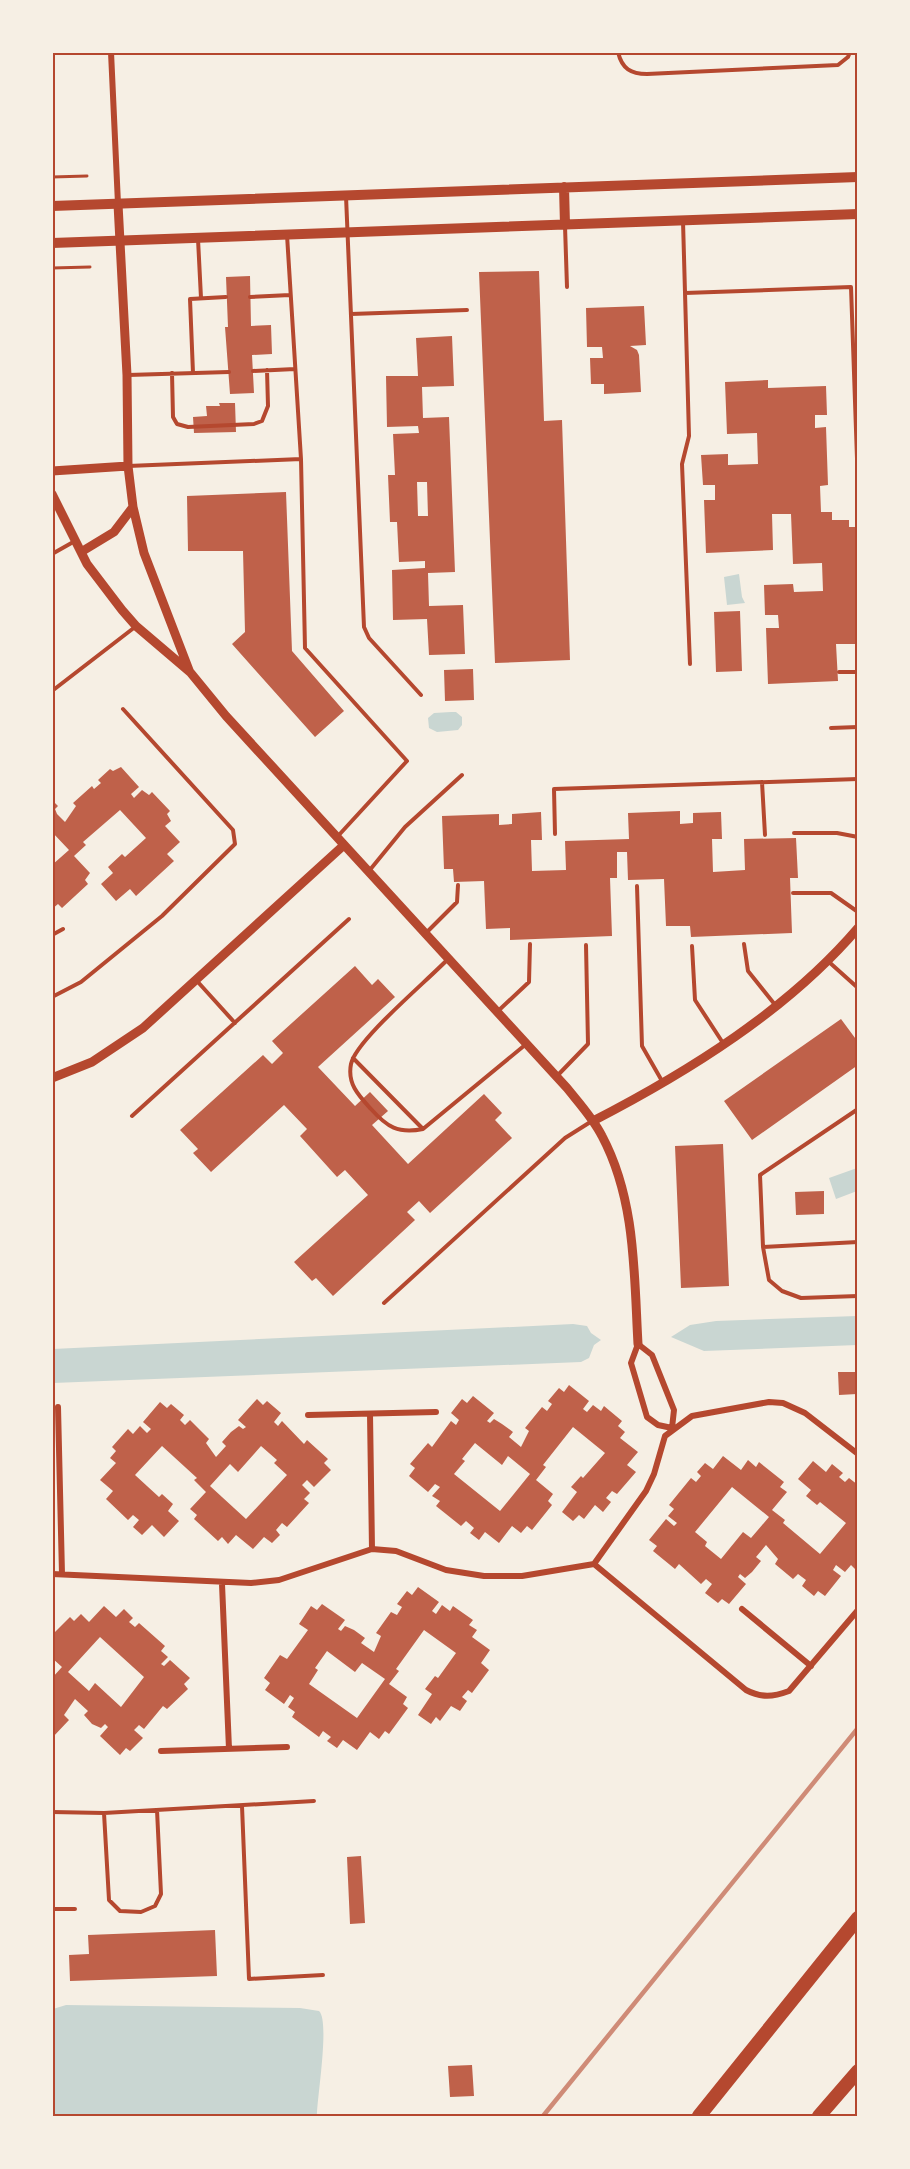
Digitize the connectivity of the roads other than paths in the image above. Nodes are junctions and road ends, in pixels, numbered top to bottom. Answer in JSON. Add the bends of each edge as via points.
{"nodes":[{"id":1,"x":111,"y":52,"type":"edge"},
{"id":2,"x":618,"y":52,"type":"edge"},
{"id":3,"x":850,"y":52,"type":"edge"},
{"id":4,"x":858,"y":177,"type":"edge"},
{"id":5,"x":564,"y":188,"type":"junction"},
{"id":6,"x":346,"y":195,"type":"junction"},
{"id":7,"x":118,"y":204,"type":"junction"},
{"id":8,"x":52,"y":206,"type":"edge"},
{"id":9,"x":858,"y":214,"type":"edge"},
{"id":10,"x":683,"y":220,"type":"junction"},
{"id":11,"x":565,"y":225,"type":"junction"},
{"id":12,"x":348,"y":232,"type":"junction"},
{"id":13,"x":286,"y":234,"type":"junction"},
{"id":14,"x":198,"y":237,"type":"junction"},
{"id":15,"x":120,"y":240,"type":"junction"},
{"id":16,"x":52,"y":243,"type":"edge"},
{"id":17,"x":567,"y":287,"type":"dead end"},
{"id":18,"x":685,"y":294,"type":"junction"},
{"id":19,"x":290,"y":295,"type":"junction"},
{"id":20,"x":226,"y":297,"type":"dead end"},
{"id":21,"x":250,"y":297,"type":"dead end"},
{"id":22,"x":201,"y":298,"type":"junction"},
{"id":23,"x":467,"y":310,"type":"dead end"},
{"id":24,"x":351,"y":314,"type":"junction"},
{"id":25,"x":295,"y":369,"type":"junction"},
{"id":26,"x":267,"y":370,"type":"junction"},
{"id":27,"x":253,"y":371,"type":"dead end"},
{"id":28,"x":229,"y":372,"type":"dead end"},
{"id":29,"x":172,"y":373,"type":"junction"},
{"id":30,"x":193,"y":373,"type":"junction"},
{"id":31,"x":127,"y":375,"type":"junction"},
{"id":32,"x":301,"y":459,"type":"junction"},
{"id":33,"x":128,"y":466,"type":"junction"},
{"id":34,"x":52,"y":471,"type":"edge"},
{"id":35,"x":858,"y":487,"type":"edge"},
{"id":36,"x":52,"y":495,"type":"edge"},
{"id":37,"x":133,"y":507,"type":"junction"},
{"id":38,"x":75,"y":541,"type":"junction"},
{"id":39,"x":81,"y":552,"type":"junction"},
{"id":40,"x":52,"y":554,"type":"edge"},
{"id":41,"x":136,"y":626,"type":"junction"},
{"id":42,"x":690,"y":664,"type":"dead end"},
{"id":43,"x":190,"y":672,"type":"junction"},
{"id":44,"x":839,"y":672,"type":"dead end"},
{"id":45,"x":858,"y":672,"type":"edge"},
{"id":46,"x":52,"y":691,"type":"edge"},
{"id":47,"x":421,"y":695,"type":"dead end"},
{"id":48,"x":123,"y":709,"type":"dead end"},
{"id":49,"x":831,"y":728,"type":"dead end"},
{"id":50,"x":858,"y":728,"type":"edge"},
{"id":51,"x":462,"y":775,"type":"dead end"},
{"id":52,"x":858,"y":779,"type":"edge"},
{"id":53,"x":762,"y":782,"type":"junction"},
{"id":54,"x":794,"y":833,"type":"dead end"},
{"id":55,"x":555,"y":834,"type":"dead end"},
{"id":56,"x":765,"y":835,"type":"dead end"},
{"id":57,"x":337,"y":837,"type":"junction"},
{"id":58,"x":858,"y":837,"type":"edge"},
{"id":59,"x":344,"y":845,"type":"junction"},
{"id":60,"x":369,"y":871,"type":"junction"},
{"id":61,"x":458,"y":885,"type":"dead end"},
{"id":62,"x":637,"y":886,"type":"dead end"},
{"id":63,"x":793,"y":893,"type":"dead end"},
{"id":64,"x":858,"y":912,"type":"edge"},
{"id":65,"x":349,"y":919,"type":"dead end"},
{"id":66,"x":858,"y":928,"type":"edge"},
{"id":67,"x":63,"y":929,"type":"dead end"},
{"id":68,"x":426,"y":934,"type":"junction"},
{"id":69,"x":52,"y":935,"type":"edge"},
{"id":70,"x":530,"y":944,"type":"dead end"},
{"id":71,"x":744,"y":944,"type":"dead end"},
{"id":72,"x":586,"y":945,"type":"dead end"},
{"id":73,"x":692,"y":946,"type":"dead end"},
{"id":74,"x":449,"y":959,"type":"junction"},
{"id":75,"x":829,"y":962,"type":"junction"},
{"id":76,"x":197,"y":980,"type":"junction"},
{"id":77,"x":858,"y":988,"type":"edge"},
{"id":78,"x":52,"y":997,"type":"edge"},
{"id":79,"x":777,"y":1007,"type":"junction"},
{"id":80,"x":497,"y":1012,"type":"junction"},
{"id":81,"x":235,"y":1023,"type":"junction"},
{"id":82,"x":723,"y":1043,"type":"junction"},
{"id":83,"x":526,"y":1044,"type":"junction"},
{"id":84,"x":353,"y":1058,"type":"junction"},
{"id":85,"x":556,"y":1076,"type":"junction"},
{"id":86,"x":52,"y":1078,"type":"edge"},
{"id":87,"x":663,"y":1081,"type":"junction"},
{"id":88,"x":858,"y":1109,"type":"edge"},
{"id":89,"x":132,"y":1116,"type":"dead end"},
{"id":90,"x":593,"y":1121,"type":"junction"},
{"id":91,"x":423,"y":1129,"type":"junction"},
{"id":92,"x":858,"y":1242,"type":"edge"},
{"id":93,"x":763,"y":1247,"type":"junction"},
{"id":94,"x":858,"y":1296,"type":"edge"},
{"id":95,"x":384,"y":1303,"type":"dead end"},
{"id":96,"x":638,"y":1344,"type":"junction"},
{"id":97,"x":58,"y":1407,"type":"dead end"},
{"id":98,"x":436,"y":1412,"type":"dead end"},
{"id":99,"x":370,"y":1414,"type":"junction"},
{"id":100,"x":308,"y":1415,"type":"dead end"},
{"id":101,"x":672,"y":1428,"type":"junction"},
{"id":102,"x":858,"y":1454,"type":"edge"},
{"id":103,"x":372,"y":1550,"type":"junction"},
{"id":104,"x":594,"y":1564,"type":"junction"},
{"id":105,"x":62,"y":1574,"type":"junction"},
{"id":106,"x":52,"y":1575,"type":"edge"},
{"id":107,"x":222,"y":1584,"type":"junction"},
{"id":108,"x":742,"y":1609,"type":"dead end"},
{"id":109,"x":858,"y":1610,"type":"edge"},
{"id":110,"x":811,"y":1666,"type":"junction"},
{"id":111,"x":287,"y":1747,"type":"dead end"},
{"id":112,"x":229,"y":1749,"type":"junction"},
{"id":113,"x":161,"y":1751,"type":"dead end"},
{"id":114,"x":314,"y":1801,"type":"dead end"},
{"id":115,"x":242,"y":1806,"type":"junction"},
{"id":116,"x":157,"y":1810,"type":"junction"},
{"id":117,"x":52,"y":1812,"type":"edge"},
{"id":118,"x":104,"y":1813,"type":"junction"},
{"id":119,"x":52,"y":1909,"type":"edge"},
{"id":120,"x":75,"y":1909,"type":"dead end"},
{"id":121,"x":858,"y":1918,"type":"edge"},
{"id":122,"x":323,"y":1975,"type":"dead end"},
{"id":123,"x":858,"y":2071,"type":"edge"},
{"id":124,"x":699,"y":2116,"type":"edge"},
{"id":125,"x":819,"y":2116,"type":"edge"}],
"edges":[{"from":1,"to":7,"type":"street"},
{"from":2,"to":3,"type":"lane","via":[[625,68],[635,74],[838,65]]},
{"from":4,"to":5,"type":"main road"},
{"from":5,"to":6,"type":"main road"},
{"from":5,"to":11,"type":"main road"},
{"from":6,"to":7,"type":"main road"},
{"from":6,"to":12,"type":"lane"},
{"from":7,"to":8,"type":"main road"},
{"from":7,"to":15,"type":"street"},
{"from":9,"to":10,"type":"main road"},
{"from":10,"to":11,"type":"main road"},
{"from":10,"to":18,"type":"lane"},
{"from":11,"to":12,"type":"main road"},
{"from":11,"to":17,"type":"lane"},
{"from":12,"to":13,"type":"main road"},
{"from":12,"to":24,"type":"lane"},
{"from":13,"to":14,"type":"main road"},
{"from":13,"to":19,"type":"lane"},
{"from":14,"to":15,"type":"main road"},
{"from":14,"to":22,"type":"lane"},
{"from":15,"to":16,"type":"main road"},
{"from":15,"to":31,"type":"street"},
{"from":18,"to":35,"type":"lane","via":[[851,287]]},
{"from":18,"to":42,"type":"lane","via":[[689,436],[682,464]]},
{"from":19,"to":21,"type":"lane"},
{"from":19,"to":25,"type":"lane"},
{"from":20,"to":22,"type":"lane"},
{"from":22,"to":30,"type":"lane","via":[[190,299]]},
{"from":23,"to":24,"type":"lane"},
{"from":24,"to":47,"type":"lane","via":[[364,627],[369,638]]},
{"from":25,"to":26,"type":"lane"},
{"from":25,"to":32,"type":"lane"},
{"from":26,"to":27,"type":"lane"},
{"from":26,"to":29,"type":"lane","via":[[268,406],[262,421],[188,427],[177,424],[173,417]]},
{"from":28,"to":30,"type":"lane"},
{"from":29,"to":30,"type":"lane"},
{"from":29,"to":31,"type":"lane"},
{"from":31,"to":33,"type":"street"},
{"from":32,"to":33,"type":"lane"},
{"from":32,"to":57,"type":"lane","via":[[305,648],[407,761]]},
{"from":33,"to":34,"type":"street"},
{"from":33,"to":37,"type":"street"},
{"from":36,"to":38,"type":"street"},
{"from":37,"to":39,"type":"street","via":[[108,536]]},
{"from":37,"to":43,"type":"street","via":[[144,553]]},
{"from":38,"to":39,"type":"street"},
{"from":38,"to":40,"type":"lane"},
{"from":39,"to":41,"type":"street"},
{"from":41,"to":43,"type":"street"},
{"from":41,"to":46,"type":"lane"},
{"from":43,"to":57,"type":"street"},
{"from":44,"to":45,"type":"lane"},
{"from":48,"to":78,"type":"lane","via":[[233,830],[235,844],[162,916],[81,982]]},
{"from":49,"to":50,"type":"lane"},
{"from":51,"to":60,"type":"lane","via":[[405,827]]},
{"from":52,"to":53,"type":"lane"},
{"from":53,"to":55,"type":"lane","via":[[554,789]]},
{"from":53,"to":56,"type":"lane"},
{"from":54,"to":58,"type":"lane"},
{"from":57,"to":59,"type":"street"},
{"from":59,"to":60,"type":"street"},
{"from":59,"to":76,"type":"street"},
{"from":60,"to":68,"type":"street"},
{"from":61,"to":68,"type":"lane","via":[[456,904]]},
{"from":62,"to":87,"type":"lane","via":[[642,1046]]},
{"from":63,"to":64,"type":"lane","via":[[831,893]]},
{"from":65,"to":81,"type":"lane"},
{"from":66,"to":75,"type":"street"},
{"from":67,"to":69,"type":"lane"},
{"from":68,"to":74,"type":"street"},
{"from":70,"to":80,"type":"lane","via":[[529,982]]},
{"from":71,"to":79,"type":"lane","via":[[748,971]]},
{"from":72,"to":85,"type":"lane","via":[[588,1044]]},
{"from":73,"to":82,"type":"lane","via":[[695,1000]]},
{"from":74,"to":80,"type":"street"},
{"from":74,"to":84,"type":"lane","via":[[360,1046]]},
{"from":75,"to":77,"type":"lane"},
{"from":75,"to":79,"type":"street"},
{"from":76,"to":81,"type":"lane"},
{"from":76,"to":86,"type":"street","via":[[125,1042],[86,1065]]},
{"from":79,"to":82,"type":"street"},
{"from":80,"to":83,"type":"street"},
{"from":81,"to":89,"type":"lane"},
{"from":82,"to":87,"type":"street"},
{"from":83,"to":85,"type":"street"},
{"from":83,"to":91,"type":"lane"},
{"from":84,"to":91,"type":"lane"},
{"from":84,"to":91,"type":"lane","via":[[350,1074],[355,1091],[386,1126],[402,1131]]},
{"from":85,"to":90,"type":"street"},
{"from":87,"to":90,"type":"street"},
{"from":88,"to":93,"type":"lane","via":[[760,1175]]},
{"from":90,"to":95,"type":"lane","via":[[565,1138]]},
{"from":90,"to":96,"type":"street","via":[[624,1193],[632,1242]]},
{"from":92,"to":93,"type":"lane"},
{"from":93,"to":94,"type":"lane","via":[[766,1275],[782,1291],[801,1298]]},
{"from":96,"to":101,"type":"street","via":[[652,1355],[674,1410]]},
{"from":96,"to":101,"type":"street","via":[[631,1363],[647,1417]]},
{"from":97,"to":105,"type":"street"},
{"from":98,"to":99,"type":"street"},
{"from":99,"to":100,"type":"street"},
{"from":99,"to":103,"type":"street"},
{"from":101,"to":102,"type":"street","via":[[692,1416],[783,1403],[805,1413]]},
{"from":101,"to":104,"type":"street","via":[[665,1436],[641,1500]]},
{"from":103,"to":104,"type":"street","via":[[396,1551],[447,1570],[484,1576],[522,1576]]},
{"from":103,"to":107,"type":"street","via":[[279,1580]]},
{"from":104,"to":110,"type":"street","via":[[752,1693],[774,1696],[789,1691]]},
{"from":105,"to":106,"type":"street"},
{"from":105,"to":107,"type":"street"},
{"from":107,"to":112,"type":"street"},
{"from":108,"to":110,"type":"street"},
{"from":109,"to":110,"type":"street"},
{"from":111,"to":112,"type":"street"},
{"from":112,"to":113,"type":"street"},
{"from":114,"to":115,"type":"lane"},
{"from":115,"to":116,"type":"lane"},
{"from":115,"to":122,"type":"lane","via":[[249,1979]]},
{"from":116,"to":118,"type":"lane"},
{"from":116,"to":118,"type":"lane","via":[[161,1894],[155,1906],[141,1912],[120,1911],[109,1900]]},
{"from":117,"to":118,"type":"lane"},
{"from":119,"to":120,"type":"lane"},
{"from":121,"to":124,"type":"highway"},
{"from":123,"to":125,"type":"highway"}]}
